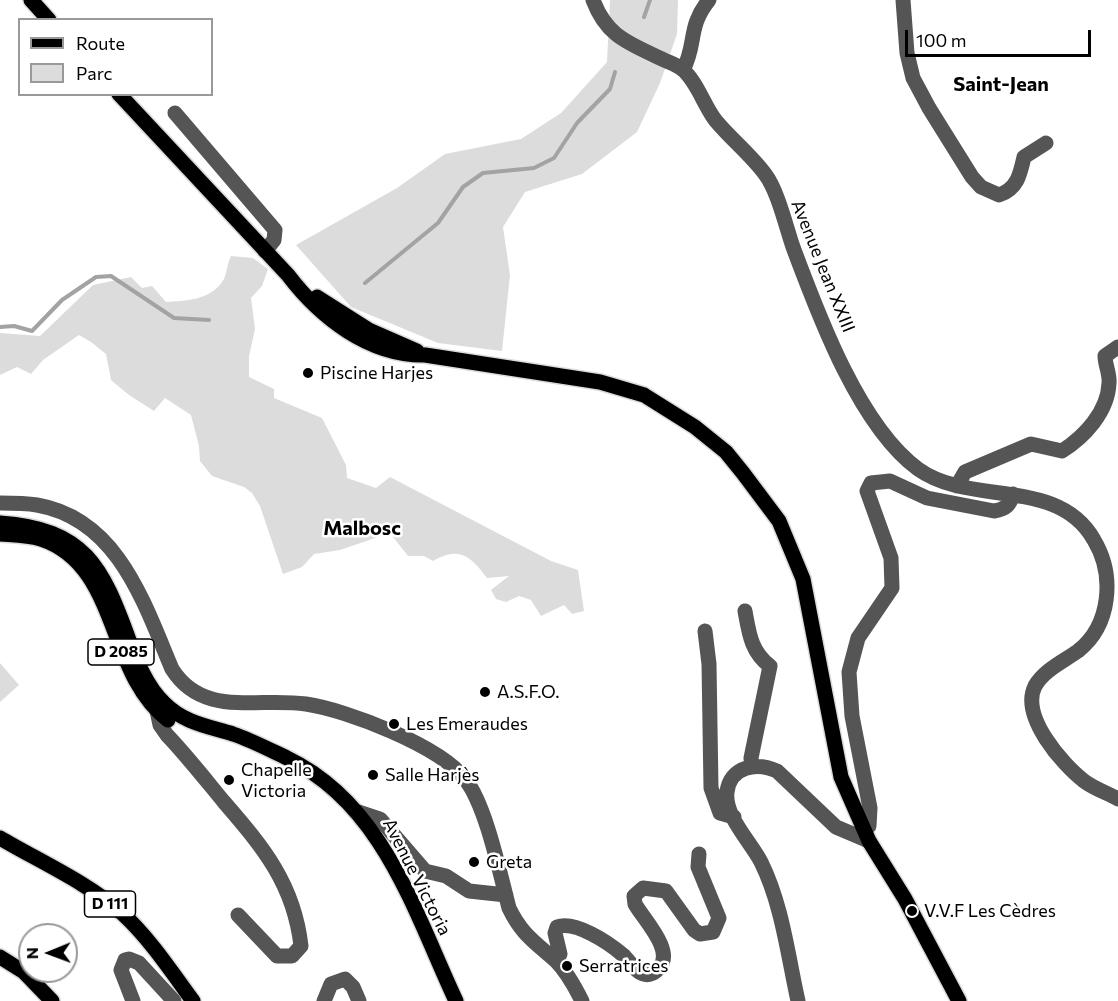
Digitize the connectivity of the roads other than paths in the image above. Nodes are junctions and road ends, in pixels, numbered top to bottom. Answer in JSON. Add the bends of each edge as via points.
{"nodes":[{"id":1,"x":31,"y":0,"type":"edge"},
{"id":2,"x":593,"y":0,"type":"edge"},
{"id":3,"x":709,"y":0,"type":"edge"},
{"id":4,"x":903,"y":0,"type":"edge"},
{"id":5,"x":47,"y":18,"type":"edge"},
{"id":6,"x":683,"y":70,"type":"junction"},
{"id":7,"x":122,"y":97,"type":"edge"},
{"id":8,"x":175,"y":112,"type":"dead end"},
{"id":9,"x":1046,"y":143,"type":"dead end"},
{"id":10,"x":265,"y":252,"type":"junction"},
{"id":11,"x":1118,"y":347,"type":"edge"},
{"id":12,"x":957,"y":486,"type":"junction"},
{"id":13,"x":1012,"y":494,"type":"junction"},
{"id":14,"x":0,"y":503,"type":"edge"},
{"id":15,"x":0,"y":523,"type":"edge"},
{"id":16,"x":0,"y":534,"type":"edge"},
{"id":17,"x":745,"y":611,"type":"dead end"},
{"id":18,"x":705,"y":632,"type":"dead end"},
{"id":19,"x":157,"y":711,"type":"junction"},
{"id":20,"x":265,"y":749,"type":"junction"},
{"id":21,"x":752,"y":766,"type":"junction"},
{"id":22,"x":1118,"y":799,"type":"edge"},
{"id":23,"x":359,"y":812,"type":"junction"},
{"id":24,"x":734,"y":817,"type":"junction"},
{"id":25,"x":866,"y":836,"type":"junction"},
{"id":26,"x":0,"y":838,"type":"edge"},
{"id":27,"x":699,"y":854,"type":"dead end"},
{"id":28,"x":506,"y":895,"type":"junction"},
{"id":29,"x":238,"y":915,"type":"dead end"},
{"id":30,"x":0,"y":957,"type":"edge"},
{"id":31,"x":556,"y":961,"type":"junction"},
{"id":32,"x":52,"y":1001,"type":"edge"},
{"id":33,"x":133,"y":1001,"type":"edge"},
{"id":34,"x":174,"y":1001,"type":"edge"},
{"id":35,"x":193,"y":1001,"type":"edge"},
{"id":36,"x":324,"y":1001,"type":"edge"},
{"id":37,"x":359,"y":1001,"type":"edge"},
{"id":38,"x":456,"y":1001,"type":"edge"},
{"id":39,"x":582,"y":1001,"type":"edge"},
{"id":40,"x":798,"y":1001,"type":"edge"},
{"id":41,"x":959,"y":1001,"type":"edge"}],
"edges":[{"from":1,"to":5,"type":"main road"},
{"from":2,"to":6,"type":"street","via":[[608,29]]},
{"from":3,"to":6,"type":"street","via":[[694,22]]},
{"from":4,"to":9,"type":"street","via":[[907,53],[914,78],[981,187],[999,195],[1011,191],[1024,157]]},
{"from":6,"to":12,"type":"street","name":"Avenue Jean XXIII","via":[[715,120],[767,177],[819,318],[882,432],[919,470]]},
{"from":7,"to":10,"type":"main road"},
{"from":8,"to":10,"type":"street","via":[[274,230],[274,240]]},
{"from":10,"to":25,"type":"main road","via":[[348,318],[425,355],[600,382],[644,395],[695,427],[726,453],[765,499],[792,549],[810,606],[841,777]]},
{"from":11,"to":12,"type":"street","via":[[1105,356],[1110,385],[1098,416],[1085,433],[1062,451],[1030,444],[965,472]]},
{"from":12,"to":13,"type":"street","name":"Avenue Jean XXIII"},
{"from":13,"to":22,"type":"street","name":"Avenue Jean XXIII","via":[[1070,512],[1091,535],[1103,560],[1107,596],[1095,635],[1043,675],[1034,689],[1033,705],[1050,747],[1084,781]]},
{"from":13,"to":25,"type":"street","via":[[1005,509],[994,511],[927,498],[890,481],[871,483],[867,491],[891,558],[892,588],[858,638],[849,672],[852,716],[870,808]]},
{"from":14,"to":28,"type":"street","via":[[53,509],[78,521],[114,550],[130,572],[172,669],[180,683],[192,692],[226,702],[325,707],[423,746],[448,761],[474,792]]},
{"from":15,"to":20,"type":"main road","name":"Avenue Victoria","number":"D 2085","via":[[37,527],[56,534],[84,554],[111,592],[143,675],[174,713]]},
{"from":16,"to":19,"type":"main road","name":"Avenue Victoria","number":"D 2085","via":[[42,539],[74,560],[98,590],[128,670]]},
{"from":17,"to":21,"type":"street","via":[[750,640],[759,658],[770,666]]},
{"from":18,"to":24,"type":"street","via":[[711,788],[720,813]]},
{"from":19,"to":20,"type":"main road","name":"Avenue Victoria","number":"D 2085","via":[[179,728],[198,736]]},
{"from":19,"to":29,"type":"street","via":[[167,735],[266,850],[286,885],[301,946],[292,956],[277,956]]},
{"from":20,"to":23,"type":"main road","name":"Avenue Victoria","number":"D 2085","via":[[323,778]]},
{"from":21,"to":24,"type":"street","via":[[733,777],[728,785],[727,801]]},
{"from":21,"to":25,"type":"street","via":[[777,771],[836,827],[857,838]]},
{"from":23,"to":28,"type":"street","via":[[380,819],[425,871],[446,876],[469,891]]},
{"from":23,"to":38,"type":"main road","name":"Avenue Victoria","number":"D 2085","via":[[385,850]]},
{"from":24,"to":40,"type":"street","via":[[770,884]]},
{"from":25,"to":41,"type":"main road","via":[[905,898]]},
{"from":26,"to":35,"type":"main road","number":"D 111","via":[[122,913],[146,937]]},
{"from":27,"to":31,"type":"street","via":[[698,867],[719,918],[713,932],[700,934],[694,930],[666,891],[643,888],[634,896],[634,904],[663,948],[664,958],[657,971],[642,974],[609,946],[581,930],[561,925],[555,933],[560,954]]},
{"from":28,"to":31,"type":"street","via":[[521,931]]},
{"from":30,"to":32,"type":"main road","via":[[24,972]]},
{"from":31,"to":39,"type":"street"},
{"from":33,"to":34,"type":"street","via":[[121,970],[124,960],[129,959],[139,963]]},
{"from":36,"to":37,"type":"street","via":[[327,989],[341,980],[349,981]]}]}
